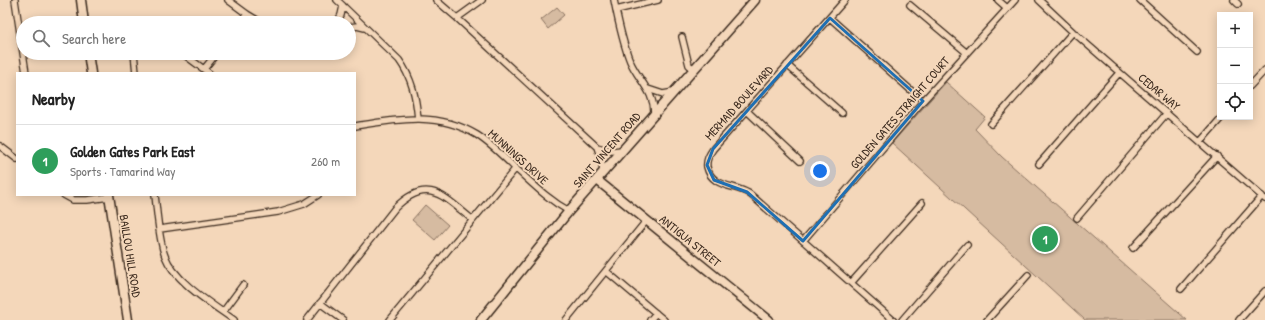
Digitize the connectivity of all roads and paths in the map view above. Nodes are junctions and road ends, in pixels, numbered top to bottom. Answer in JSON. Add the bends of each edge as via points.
{"nodes":[{"id":1,"x":15,"y":0,"type":"edge"},
{"id":2,"x":80,"y":0,"type":"edge"},
{"id":3,"x":228,"y":0,"type":"edge"},
{"id":4,"x":337,"y":0,"type":"edge"},
{"id":5,"x":436,"y":0,"type":"edge"},
{"id":6,"x":482,"y":0,"type":"edge"},
{"id":7,"x":614,"y":0,"type":"edge"},
{"id":8,"x":658,"y":0,"type":"edge"},
{"id":9,"x":755,"y":0,"type":"edge"},
{"id":10,"x":845,"y":0,"type":"edge"},
{"id":11,"x":998,"y":0,"type":"edge"},
{"id":12,"x":1015,"y":0,"type":"edge"},
{"id":13,"x":1039,"y":0,"type":"edge"},
{"id":14,"x":1140,"y":0,"type":"edge"},
{"id":15,"x":910,"y":5,"type":"dead end"},
{"id":16,"x":343,"y":6,"type":"junction"},
{"id":17,"x":1007,"y":8,"type":"junction"},
{"id":18,"x":616,"y":10,"type":"junction"},
{"id":19,"x":247,"y":14,"type":"joint"},
{"id":20,"x":17,"y":16,"type":"edge"},
{"id":21,"x":83,"y":16,"type":"edge"},
{"id":22,"x":250,"y":16,"type":"edge"},
{"id":23,"x":340,"y":16,"type":"edge"},
{"id":24,"x":353,"y":16,"type":"edge"},
{"id":25,"x":356,"y":18,"type":"edge"},
{"id":26,"x":457,"y":18,"type":"junction"},
{"id":27,"x":830,"y":18,"type":"junction"},
{"id":28,"x":356,"y":26,"type":"edge"},
{"id":29,"x":367,"y":29,"type":"junction"},
{"id":30,"x":1073,"y":32,"type":"junction"},
{"id":31,"x":682,"y":37,"type":"dead end"},
{"id":32,"x":1197,"y":52,"type":"dead end"},
{"id":33,"x":967,"y":53,"type":"junction"},
{"id":34,"x":24,"y":60,"type":"edge"},
{"id":35,"x":89,"y":60,"type":"edge"},
{"id":36,"x":135,"y":60,"type":"edge"},
{"id":37,"x":191,"y":60,"type":"edge"},
{"id":38,"x":213,"y":60,"type":"edge"},
{"id":39,"x":787,"y":65,"type":"junction"},
{"id":40,"x":694,"y":69,"type":"junction"},
{"id":41,"x":1265,"y":70,"type":"edge"},
{"id":42,"x":206,"y":71,"type":"edge"},
{"id":43,"x":26,"y":72,"type":"edge"},
{"id":44,"x":91,"y":72,"type":"edge"},
{"id":45,"x":136,"y":72,"type":"edge"},
{"id":46,"x":1120,"y":73,"type":"junction"},
{"id":47,"x":1252,"y":84,"type":"edge"},
{"id":48,"x":648,"y":89,"type":"junction"},
{"id":49,"x":674,"y":92,"type":"junction"},
{"id":50,"x":924,"y":101,"type":"junction"},
{"id":51,"x":747,"y":111,"type":"junction"},
{"id":52,"x":842,"y":113,"type":"dead end"},
{"id":53,"x":1167,"y":113,"type":"junction"},
{"id":54,"x":654,"y":114,"type":"junction"},
{"id":55,"x":418,"y":119,"type":"junction"},
{"id":56,"x":1219,"y":120,"type":"edge"},
{"id":57,"x":991,"y":124,"type":"dead end"},
{"id":58,"x":356,"y":126,"type":"edge"},
{"id":59,"x":1200,"y":142,"type":"junction"},
{"id":60,"x":0,"y":146,"type":"edge"},
{"id":61,"x":597,"y":147,"type":"junction"},
{"id":62,"x":622,"y":150,"type":"junction"},
{"id":63,"x":16,"y":156,"type":"edge"},
{"id":64,"x":1217,"y":156,"type":"junction"},
{"id":65,"x":800,"y":160,"type":"dead end"},
{"id":66,"x":1039,"y":164,"type":"dead end"},
{"id":67,"x":516,"y":168,"type":"junction"},
{"id":68,"x":603,"y":171,"type":"junction"},
{"id":69,"x":597,"y":180,"type":"junction"},
{"id":70,"x":66,"y":196,"type":"edge"},
{"id":71,"x":109,"y":196,"type":"edge"},
{"id":72,"x":155,"y":196,"type":"edge"},
{"id":73,"x":316,"y":196,"type":"edge"},
{"id":74,"x":1264,"y":198,"type":"edge"},
{"id":75,"x":922,"y":203,"type":"dead end"},
{"id":76,"x":569,"y":211,"type":"junction"},
{"id":77,"x":1077,"y":218,"type":"dead end"},
{"id":78,"x":473,"y":220,"type":"junction"},
{"id":79,"x":646,"y":221,"type":"junction"},
{"id":80,"x":160,"y":229,"type":"junction"},
{"id":81,"x":802,"y":241,"type":"junction"},
{"id":82,"x":967,"y":245,"type":"dead end"},
{"id":83,"x":1133,"y":248,"type":"dead end"},
{"id":84,"x":606,"y":271,"type":"junction"},
{"id":85,"x":1028,"y":275,"type":"dead end"},
{"id":86,"x":851,"y":283,"type":"junction"},
{"id":87,"x":243,"y":285,"type":"dead end"},
{"id":88,"x":1181,"y":289,"type":"dead end"},
{"id":89,"x":1265,"y":291,"type":"edge"},
{"id":90,"x":320,"y":303,"type":"junction"},
{"id":91,"x":223,"y":312,"type":"junction"},
{"id":92,"x":656,"y":313,"type":"junction"},
{"id":93,"x":128,"y":320,"type":"edge"},
{"id":94,"x":234,"y":320,"type":"edge"},
{"id":95,"x":307,"y":320,"type":"edge"},
{"id":96,"x":343,"y":320,"type":"edge"},
{"id":97,"x":390,"y":320,"type":"edge"},
{"id":98,"x":481,"y":320,"type":"edge"},
{"id":99,"x":566,"y":320,"type":"edge"},
{"id":100,"x":650,"y":320,"type":"edge"},
{"id":101,"x":664,"y":320,"type":"edge"},
{"id":102,"x":769,"y":320,"type":"edge"},
{"id":103,"x":893,"y":320,"type":"edge"},
{"id":104,"x":902,"y":320,"type":"edge"},
{"id":105,"x":987,"y":320,"type":"edge"},
{"id":106,"x":1240,"y":320,"type":"edge"}],
"edges":[{"from":1,"to":20,"type":"street"},
{"from":2,"to":21,"type":"street"},
{"from":3,"to":19,"type":"street"},
{"from":4,"to":16,"type":"street"},
{"from":5,"to":26,"type":"street"},
{"from":6,"to":26,"type":"street"},
{"from":7,"to":18,"type":"street"},
{"from":8,"to":18,"type":"street"},
{"from":9,"to":40,"type":"street","name":"SAINT VINCENT ROAD"},
{"from":10,"to":27,"type":"street","name":"MERMAID BOULEVARD"},
{"from":11,"to":17,"type":"street"},
{"from":12,"to":17,"type":"street","name":"GOLDEN GATES STRAIGHT COURT"},
{"from":13,"to":30,"type":"street","name":"CEDAR WAY"},
{"from":14,"to":32,"type":"street"},
{"from":15,"to":33,"type":"street"},
{"from":16,"to":23,"type":"street"},
{"from":16,"to":24,"type":"street"},
{"from":17,"to":33,"type":"street","name":"GOLDEN GATES STRAIGHT COURT"},
{"from":18,"to":48,"type":"street","via":[[630,60]]},
{"from":19,"to":22,"type":"street"},
{"from":25,"to":29,"type":"street"},
{"from":26,"to":61,"type":"street"},
{"from":27,"to":39,"type":"street","name":"MERMAID BOULEVARD"},
{"from":27,"to":50,"type":"street"},
{"from":28,"to":29,"type":"street"},
{"from":29,"to":55,"type":"street","via":[[399,60],[407,73],[415,96]]},
{"from":30,"to":46,"type":"street","name":"CEDAR WAY"},
{"from":30,"to":57,"type":"street"},
{"from":31,"to":40,"type":"street","via":[[689,65]]},
{"from":33,"to":50,"type":"street","name":"GOLDEN GATES STRAIGHT COURT"},
{"from":34,"to":43,"type":"street"},
{"from":35,"to":44,"type":"street"},
{"from":36,"to":45,"type":"street"},
{"from":37,"to":42,"type":"street"},
{"from":38,"to":42,"type":"street"},
{"from":39,"to":51,"type":"street","name":"MERMAID BOULEVARD"},
{"from":39,"to":52,"type":"street"},
{"from":40,"to":49,"type":"street","name":"SAINT VINCENT ROAD"},
{"from":41,"to":47,"type":"street"},
{"from":46,"to":53,"type":"street","name":"CEDAR WAY"},
{"from":46,"to":66,"type":"street"},
{"from":48,"to":49,"type":"street","via":[[664,94]]},
{"from":48,"to":54,"type":"street","via":[[653,100]]},
{"from":49,"to":54,"type":"street","name":"SAINT VINCENT ROAD"},
{"from":50,"to":81,"type":"street","name":"GOLDEN GATES STRAIGHT COURT"},
{"from":51,"to":65,"type":"street"},
{"from":51,"to":81,"type":"street","name":"MERMAID BOULEVARD","via":[[711,152],[707,162],[709,172],[719,184],[747,192]]},
{"from":53,"to":59,"type":"street","name":"CEDAR WAY"},
{"from":53,"to":77,"type":"street"},
{"from":54,"to":62,"type":"street","name":"SAINT VINCENT ROAD"},
{"from":55,"to":58,"type":"street","name":"MUNNINGS DRIVE"},
{"from":55,"to":67,"type":"street","name":"MUNNINGS DRIVE","via":[[434,119],[468,130],[493,147]]},
{"from":56,"to":59,"type":"street"},
{"from":59,"to":64,"type":"street","name":"CEDAR WAY"},
{"from":60,"to":63,"type":"street"},
{"from":61,"to":62,"type":"street","via":[[612,151]]},
{"from":61,"to":68,"type":"street"},
{"from":62,"to":68,"type":"street","name":"SAINT VINCENT ROAD"},
{"from":64,"to":74,"type":"street","name":"CEDAR WAY"},
{"from":64,"to":83,"type":"street"},
{"from":67,"to":76,"type":"street","name":"MUNNINGS DRIVE","via":[[544,195]]},
{"from":67,"to":78,"type":"street"},
{"from":68,"to":69,"type":"street","name":"SAINT VINCENT ROAD"},
{"from":69,"to":76,"type":"street","name":"SAINT VINCENT ROAD"},
{"from":69,"to":79,"type":"street","name":"ANTIGUA STREET"},
{"from":70,"to":71,"type":"street","via":[[73,200],[87,200]]},
{"from":71,"to":93,"type":"street","name":"BAILLOU HILL ROAD"},
{"from":72,"to":80,"type":"street"},
{"from":73,"to":80,"type":"street","via":[[304,204],[278,212]]},
{"from":74,"to":88,"type":"street"},
{"from":75,"to":86,"type":"street"},
{"from":76,"to":98,"type":"street","name":"SAINT VINCENT ROAD"},
{"from":78,"to":90,"type":"street","via":[[435,192],[426,190],[413,193],[395,208]]},
{"from":78,"to":97,"type":"street"},
{"from":79,"to":84,"type":"street"},
{"from":79,"to":102,"type":"street","name":"ANTIGUA STREET"},
{"from":80,"to":91,"type":"street","via":[[163,252],[172,269]]},
{"from":81,"to":86,"type":"street","name":"MERMAID BOULEVARD"},
{"from":82,"to":104,"type":"street"},
{"from":84,"to":92,"type":"street"},
{"from":84,"to":99,"type":"street"},
{"from":85,"to":105,"type":"street"},
{"from":86,"to":103,"type":"street","name":"MERMAID BOULEVARD"},
{"from":87,"to":91,"type":"street"},
{"from":89,"to":106,"type":"street"},
{"from":90,"to":95,"type":"street"},
{"from":90,"to":96,"type":"street"},
{"from":91,"to":94,"type":"street"},
{"from":92,"to":100,"type":"street"},
{"from":92,"to":101,"type":"street"}]}
